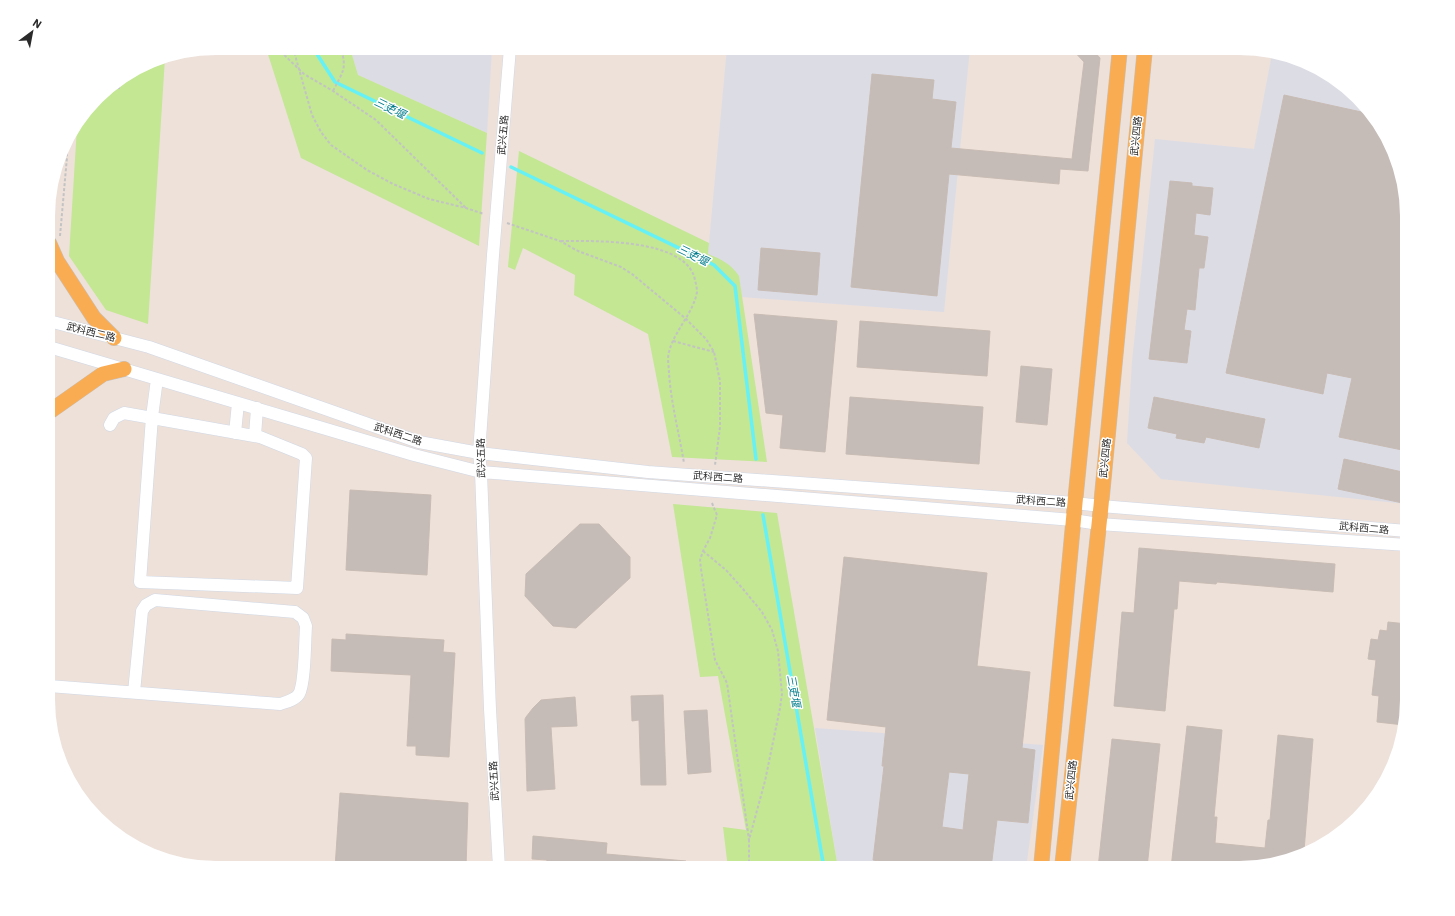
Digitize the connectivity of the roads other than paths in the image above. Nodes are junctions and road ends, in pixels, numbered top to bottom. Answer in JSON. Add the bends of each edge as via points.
{"nodes":[{"id":1,"x":509,"y":55,"type":"edge"},
{"id":2,"x":1119,"y":55,"type":"edge"},
{"id":3,"x":1144,"y":55,"type":"edge"},
{"id":4,"x":55,"y":247,"type":"edge"},
{"id":5,"x":55,"y":323,"type":"edge"},
{"id":6,"x":114,"y":338,"type":"junction"},
{"id":7,"x":55,"y":349,"type":"edge"},
{"id":8,"x":124,"y":369,"type":"junction"},
{"id":9,"x":157,"y":379,"type":"junction"},
{"id":10,"x":238,"y":403,"type":"junction"},
{"id":11,"x":55,"y":408,"type":"edge"},
{"id":12,"x":257,"y":408,"type":"junction"},
{"id":13,"x":152,"y":417,"type":"junction"},
{"id":14,"x":110,"y":425,"type":"dead end"},
{"id":15,"x":235,"y":433,"type":"junction"},
{"id":16,"x":256,"y":436,"type":"junction"},
{"id":17,"x":479,"y":453,"type":"junction"},
{"id":18,"x":481,"y":472,"type":"junction"},
{"id":19,"x":1074,"y":503,"type":"junction"},
{"id":20,"x":1100,"y":506,"type":"junction"},
{"id":21,"x":1073,"y":520,"type":"junction"},
{"id":22,"x":1099,"y":524,"type":"junction"},
{"id":23,"x":1400,"y":530,"type":"edge"},
{"id":24,"x":1400,"y":544,"type":"edge"},
{"id":25,"x":55,"y":686,"type":"edge"},
{"id":26,"x":134,"y":692,"type":"junction"},
{"id":27,"x":499,"y":861,"type":"edge"},
{"id":28,"x":1042,"y":861,"type":"edge"},
{"id":29,"x":1063,"y":861,"type":"edge"}],
"edges":[{"from":1,"to":17,"type":"street","name":"武兴五路"},
{"from":2,"to":19,"type":"main road"},
{"from":3,"to":20,"type":"main road","name":"武兴四路"},
{"from":4,"to":6,"type":"main road","via":[[57,261],[94,318]]},
{"from":5,"to":6,"type":"street","name":"武科西二路"},
{"from":6,"to":17,"type":"street","name":"武科西二路","via":[[149,347],[419,442]]},
{"from":7,"to":8,"type":"street","name":"武科西二路"},
{"from":8,"to":9,"type":"street","name":"武科西二路"},
{"from":8,"to":11,"type":"main road","via":[[103,374]]},
{"from":9,"to":10,"type":"street","name":"武科西二路"},
{"from":9,"to":13,"type":"street"},
{"from":10,"to":12,"type":"street","name":"武科西二路"},
{"from":10,"to":15,"type":"street"},
{"from":12,"to":16,"type":"street"},
{"from":12,"to":18,"type":"street","name":"武科西二路","via":[[414,455]]},
{"from":13,"to":14,"type":"street","via":[[124,413],[114,418]]},
{"from":13,"to":15,"type":"street"},
{"from":13,"to":16,"type":"street","via":[[140,582],[297,588],[306,458],[302,454]]},
{"from":15,"to":16,"type":"street"},
{"from":17,"to":18,"type":"street","name":"武兴五路"},
{"from":17,"to":19,"type":"street","name":"武科西二路","via":[[648,472]]},
{"from":18,"to":21,"type":"street","name":"武科西二路"},
{"from":18,"to":27,"type":"street","name":"武兴五路"},
{"from":19,"to":20,"type":"street","name":"武科西二路"},
{"from":19,"to":21,"type":"main road"},
{"from":20,"to":22,"type":"main road","name":"武兴四路"},
{"from":20,"to":23,"type":"street","name":"武科西二路"},
{"from":21,"to":22,"type":"street","name":"武科西二路"},
{"from":21,"to":28,"type":"main road"},
{"from":22,"to":24,"type":"street","name":"武科西二路"},
{"from":22,"to":29,"type":"main road","name":"武兴四路"},
{"from":25,"to":26,"type":"street"},
{"from":26,"to":26,"type":"street","via":[[280,704],[289,702],[299,695],[302,684],[306,626],[303,618],[295,612],[155,600],[142,611]]}]}
